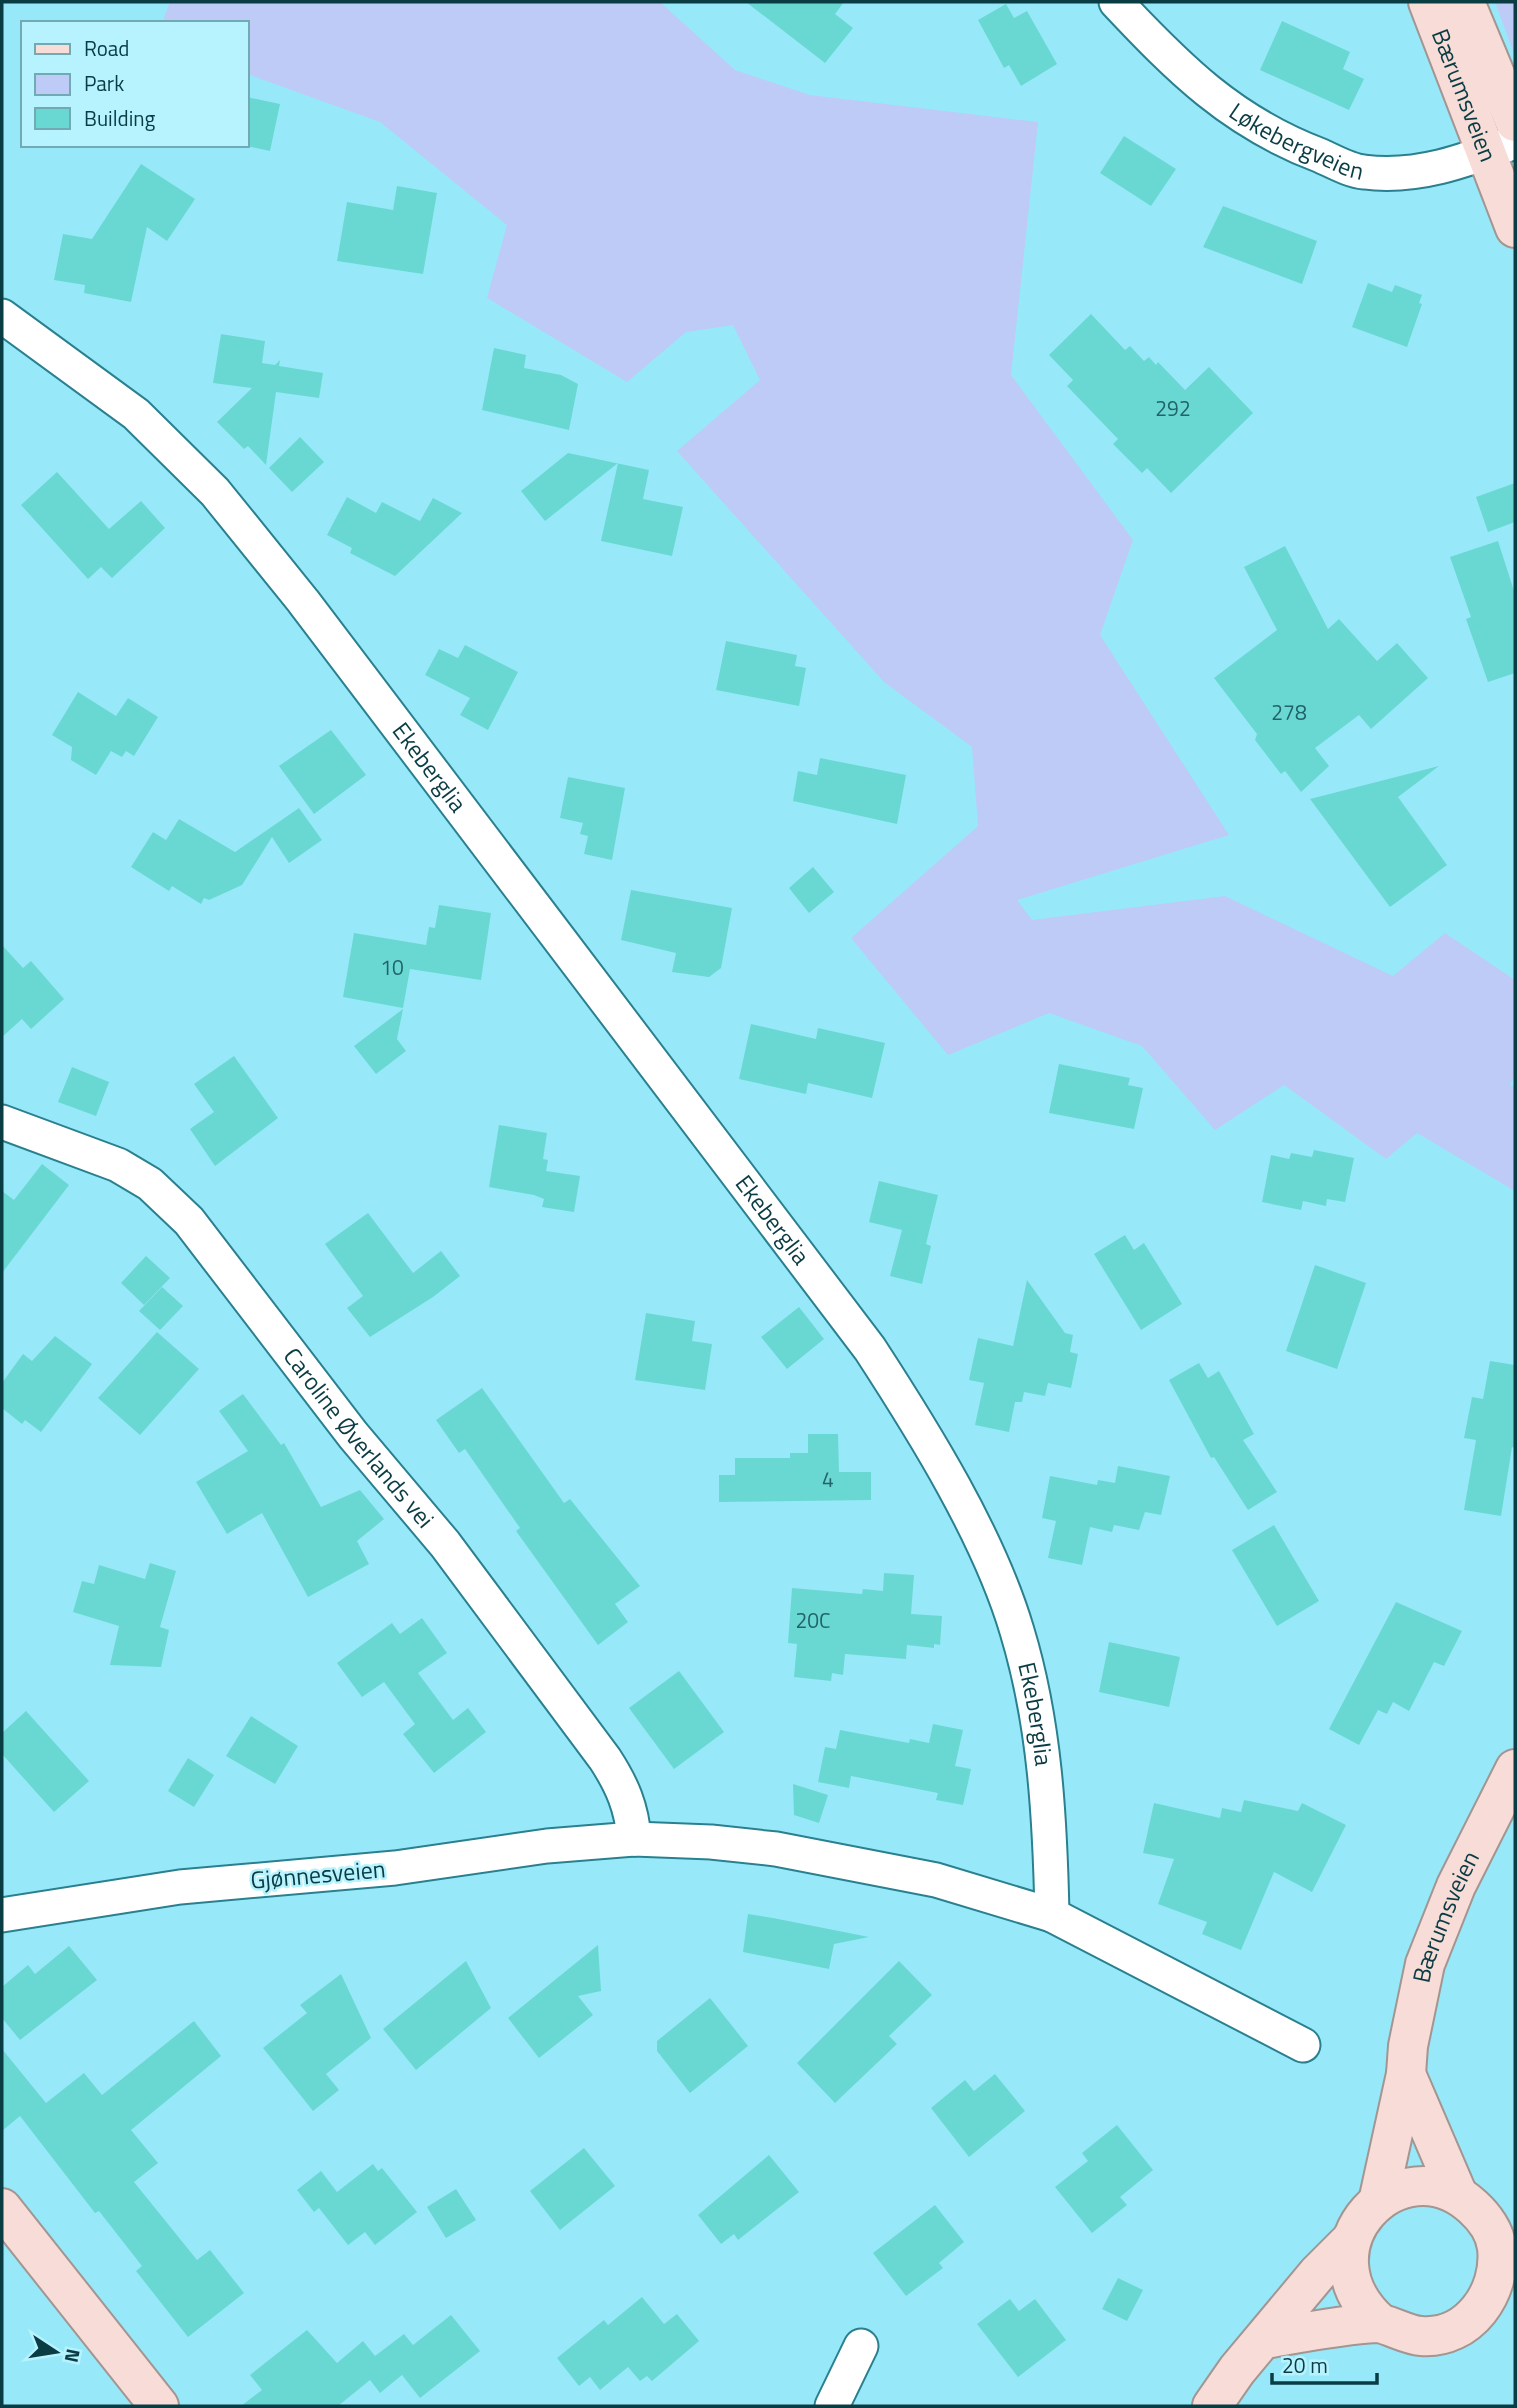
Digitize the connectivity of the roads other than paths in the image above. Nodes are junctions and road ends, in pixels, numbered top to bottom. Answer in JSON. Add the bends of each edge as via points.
{"nodes":[{"id":1,"x":1116,"y":2,"type":"edge"},
{"id":2,"x":1428,"y":2,"type":"edge"},
{"id":3,"x":1465,"y":2,"type":"edge"},
{"id":4,"x":1515,"y":122,"type":"edge"},
{"id":5,"x":1501,"y":147,"type":"edge"},
{"id":6,"x":1515,"y":228,"type":"edge"},
{"id":7,"x":2,"y":316,"type":"edge"},
{"id":8,"x":2,"y":1122,"type":"edge"},
{"id":9,"x":1515,"y":1769,"type":"edge"},
{"id":10,"x":634,"y":1839,"type":"junction"},
{"id":11,"x":1052,"y":1914,"type":"junction"},
{"id":12,"x":2,"y":1915,"type":"edge"},
{"id":13,"x":1303,"y":2045,"type":"dead end"},
{"id":14,"x":1406,"y":2074,"type":"junction"},
{"id":15,"x":1458,"y":2195,"type":"junction"},
{"id":16,"x":1378,"y":2202,"type":"junction"},
{"id":17,"x":2,"y":2208,"type":"edge"},
{"id":18,"x":1351,"y":2239,"type":"junction"},
{"id":19,"x":1505,"y":2243,"type":"edge"},
{"id":20,"x":1501,"y":2298,"type":"edge"},
{"id":21,"x":1380,"y":2323,"type":"junction"},
{"id":22,"x":1265,"y":2339,"type":"junction"},
{"id":23,"x":861,"y":2346,"type":"dead end"},
{"id":24,"x":159,"y":2406,"type":"edge"},
{"id":25,"x":832,"y":2406,"type":"edge"},
{"id":26,"x":1212,"y":2406,"type":"edge"}],
"edges":[{"from":1,"to":5,"type":"street","name":"Løkebergveien","via":[[1171,61],[1255,126],[1363,172],[1449,167]]},
{"from":2,"to":5,"type":"main road","name":"Bærumsveien"},
{"from":3,"to":4,"type":"main road","name":"Bærumsveien"},
{"from":5,"to":6,"type":"main road","name":"Bærumsveien"},
{"from":7,"to":11,"type":"street","name":"Ekeberglia","via":[[136,414],[215,492],[303,600],[870,1349],[918,1424],[979,1538],[1017,1630],[1050,1806]]},
{"from":8,"to":10,"type":"street","name":"Caroline Øverlands vei","via":[[118,1165],[150,1184],[189,1221],[354,1435],[445,1544],[605,1759],[622,1786]]},
{"from":9,"to":14,"type":"main road","name":"Bærumsveien","via":[[1438,1924],[1418,1991]]},
{"from":10,"to":11,"type":"street","via":[[776,1849],[936,1880]]},
{"from":10,"to":12,"type":"street","name":"Gjønnesveien","via":[[394,1868],[180,1887]]},
{"from":11,"to":13,"type":"street"},
{"from":14,"to":15,"type":"main road"},
{"from":14,"to":16,"type":"main road","name":"Bærumsveien"},
{"from":15,"to":16,"type":"main road","via":[[1412,2188]]},
{"from":15,"to":19,"type":"main road"},
{"from":16,"to":18,"type":"main road","via":[[1364,2215]]},
{"from":17,"to":24,"type":"main road"},
{"from":18,"to":21,"type":"main road","via":[[1348,2268],[1354,2293]]},
{"from":18,"to":22,"type":"main road"},
{"from":19,"to":20,"type":"main road","via":[[1497,2270]]},
{"from":20,"to":21,"type":"main road","via":[[1460,2327],[1434,2336],[1406,2334]]},
{"from":21,"to":22,"type":"main road"},
{"from":22,"to":26,"type":"main road"},
{"from":23,"to":25,"type":"street"}]}
